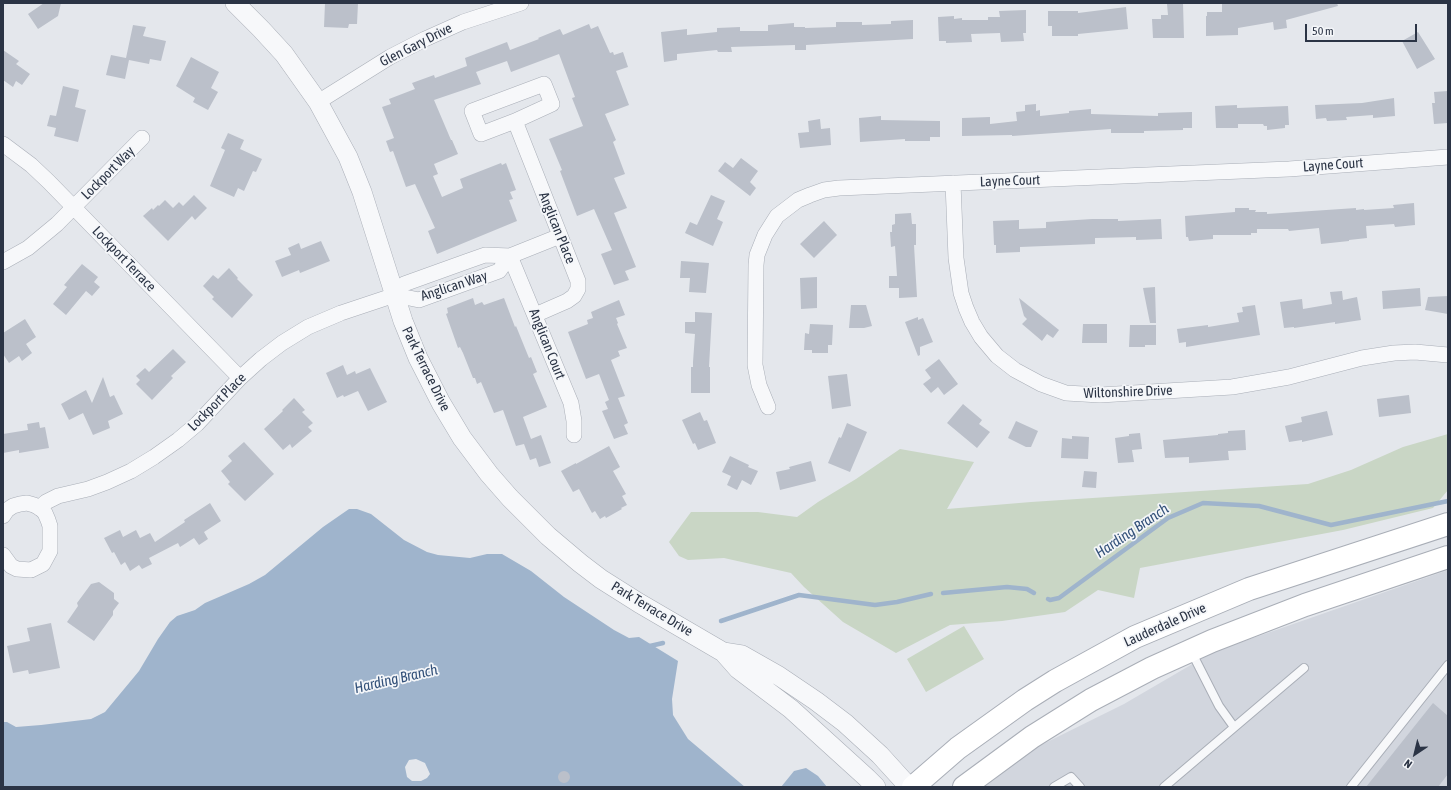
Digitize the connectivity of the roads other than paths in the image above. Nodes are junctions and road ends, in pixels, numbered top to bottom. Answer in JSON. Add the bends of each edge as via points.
{"nodes":[{"id":1,"x":235,"y":3,"type":"edge"},
{"id":2,"x":520,"y":3,"type":"edge"},
{"id":3,"x":318,"y":102,"type":"junction"},
{"id":4,"x":515,"y":121,"type":"junction"},
{"id":5,"x":142,"y":138,"type":"dead end"},
{"id":6,"x":3,"y":144,"type":"edge"},
{"id":7,"x":1448,"y":156,"type":"edge"},
{"id":8,"x":953,"y":183,"type":"junction"},
{"id":9,"x":73,"y":208,"type":"junction"},
{"id":10,"x":560,"y":236,"type":"junction"},
{"id":11,"x":510,"y":256,"type":"junction"},
{"id":12,"x":468,"y":261,"type":"junction"},
{"id":13,"x":3,"y":262,"type":"edge"},
{"id":14,"x":474,"y":280,"type":"junction"},
{"id":15,"x":395,"y":295,"type":"junction"},
{"id":16,"x":535,"y":314,"type":"junction"},
{"id":17,"x":1448,"y":355,"type":"edge"},
{"id":18,"x":240,"y":378,"type":"junction"},
{"id":19,"x":768,"y":407,"type":"dead end"},
{"id":20,"x":574,"y":435,"type":"dead end"},
{"id":21,"x":39,"y":508,"type":"junction"},
{"id":22,"x":3,"y":516,"type":"edge"},
{"id":23,"x":1448,"y":524,"type":"edge"},
{"id":24,"x":3,"y":555,"type":"edge"},
{"id":25,"x":1448,"y":557,"type":"edge"},
{"id":26,"x":1190,"y":650,"type":"junction"},
{"id":27,"x":723,"y":652,"type":"junction"},
{"id":28,"x":1448,"y":665,"type":"edge"},
{"id":29,"x":1304,"y":668,"type":"dead end"},
{"id":30,"x":1234,"y":727,"type":"junction"},
{"id":31,"x":1079,"y":786,"type":"edge"},
{"id":32,"x":876,"y":787,"type":"edge"},
{"id":33,"x":909,"y":787,"type":"edge"},
{"id":34,"x":913,"y":787,"type":"edge"},
{"id":35,"x":964,"y":787,"type":"edge"},
{"id":36,"x":1054,"y":787,"type":"edge"},
{"id":37,"x":1164,"y":787,"type":"edge"},
{"id":38,"x":1351,"y":787,"type":"edge"}],
"edges":[{"from":1,"to":3,"type":"street","name":"Park Terrace Drive","via":[[284,54]]},
{"from":2,"to":3,"type":"street","name":"Glen Gary Drive","via":[[463,22],[426,39],[390,57]]},
{"from":3,"to":15,"type":"street","name":"Park Terrace Drive","via":[[348,157],[362,192]]},
{"from":4,"to":4,"type":"street","via":[[481,134],[472,111],[544,84],[552,104]]},
{"from":4,"to":10,"type":"street","name":"Anglican Place"},
{"from":5,"to":9,"type":"street","name":"Lockport Way"},
{"from":6,"to":9,"type":"street","name":"Lockport Terrace","via":[[31,165]]},
{"from":7,"to":8,"type":"street","name":"Layne Court","via":[[1289,169]]},
{"from":8,"to":17,"type":"street","name":"Wiltonshire Drive","via":[[956,258],[961,293],[972,322],[997,356],[1015,370],[1041,384],[1066,392],[1100,395],[1232,387],[1394,353]]},
{"from":8,"to":19,"type":"street","name":"Layne Court","via":[[824,190],[798,200],[777,216],[761,242],[756,265],[755,365],[759,385]]},
{"from":9,"to":13,"type":"street","name":"Lockport Way","via":[[28,248]]},
{"from":9,"to":18,"type":"street","name":"Lockport Terrace"},
{"from":10,"to":11,"type":"street","name":"Anglican Way"},
{"from":10,"to":16,"type":"street","name":"Anglican Place","via":[[578,281],[578,289],[567,301]]},
{"from":11,"to":12,"type":"street","name":"Anglican Way","via":[[485,255]]},
{"from":11,"to":14,"type":"street","name":"Anglican Way","via":[[499,271]]},
{"from":11,"to":16,"type":"street","name":"Anglican Court"},
{"from":12,"to":14,"type":"street"},
{"from":12,"to":15,"type":"street","name":"Anglican Way","via":[[404,284]]},
{"from":14,"to":15,"type":"street","name":"Anglican Way","via":[[418,300]]},
{"from":15,"to":18,"type":"street","name":"Lockport Place","via":[[308,327],[271,351]]},
{"from":15,"to":27,"type":"street","name":"Park Terrace Drive","via":[[418,358],[441,403],[462,438],[510,498],[548,536],[601,579]]},
{"from":16,"to":20,"type":"street","name":"Anglican Court","via":[[571,403]]},
{"from":18,"to":21,"type":"street","name":"Lockport Place","via":[[197,424],[154,457],[131,471],[106,482],[58,496]]},
{"from":21,"to":22,"type":"street","via":[[27,503],[20,504],[7,510]]},
{"from":21,"to":24,"type":"street","via":[[45,513],[50,526],[50,551],[43,564],[38,568],[24,571],[11,566]]},
{"from":23,"to":34,"type":"main road","name":"Lauderdale Drive","via":[[1249,589],[1135,637],[1025,700],[958,748]]},
{"from":25,"to":26,"type":"main road","via":[[1305,605]]},
{"from":26,"to":30,"type":"lane","via":[[1219,706]]},
{"from":26,"to":35,"type":"main road","via":[[1091,700],[1032,737]]},
{"from":27,"to":32,"type":"street","name":"Park Terrace Drive","via":[[738,669],[791,709]]},
{"from":27,"to":33,"type":"street","name":"Park Terrace Drive","via":[[742,655],[816,701],[880,755]]},
{"from":28,"to":38,"type":"lane"},
{"from":29,"to":30,"type":"lane"},
{"from":30,"to":37,"type":"lane"},
{"from":31,"to":36,"type":"lane","via":[[1071,777]]}]}
